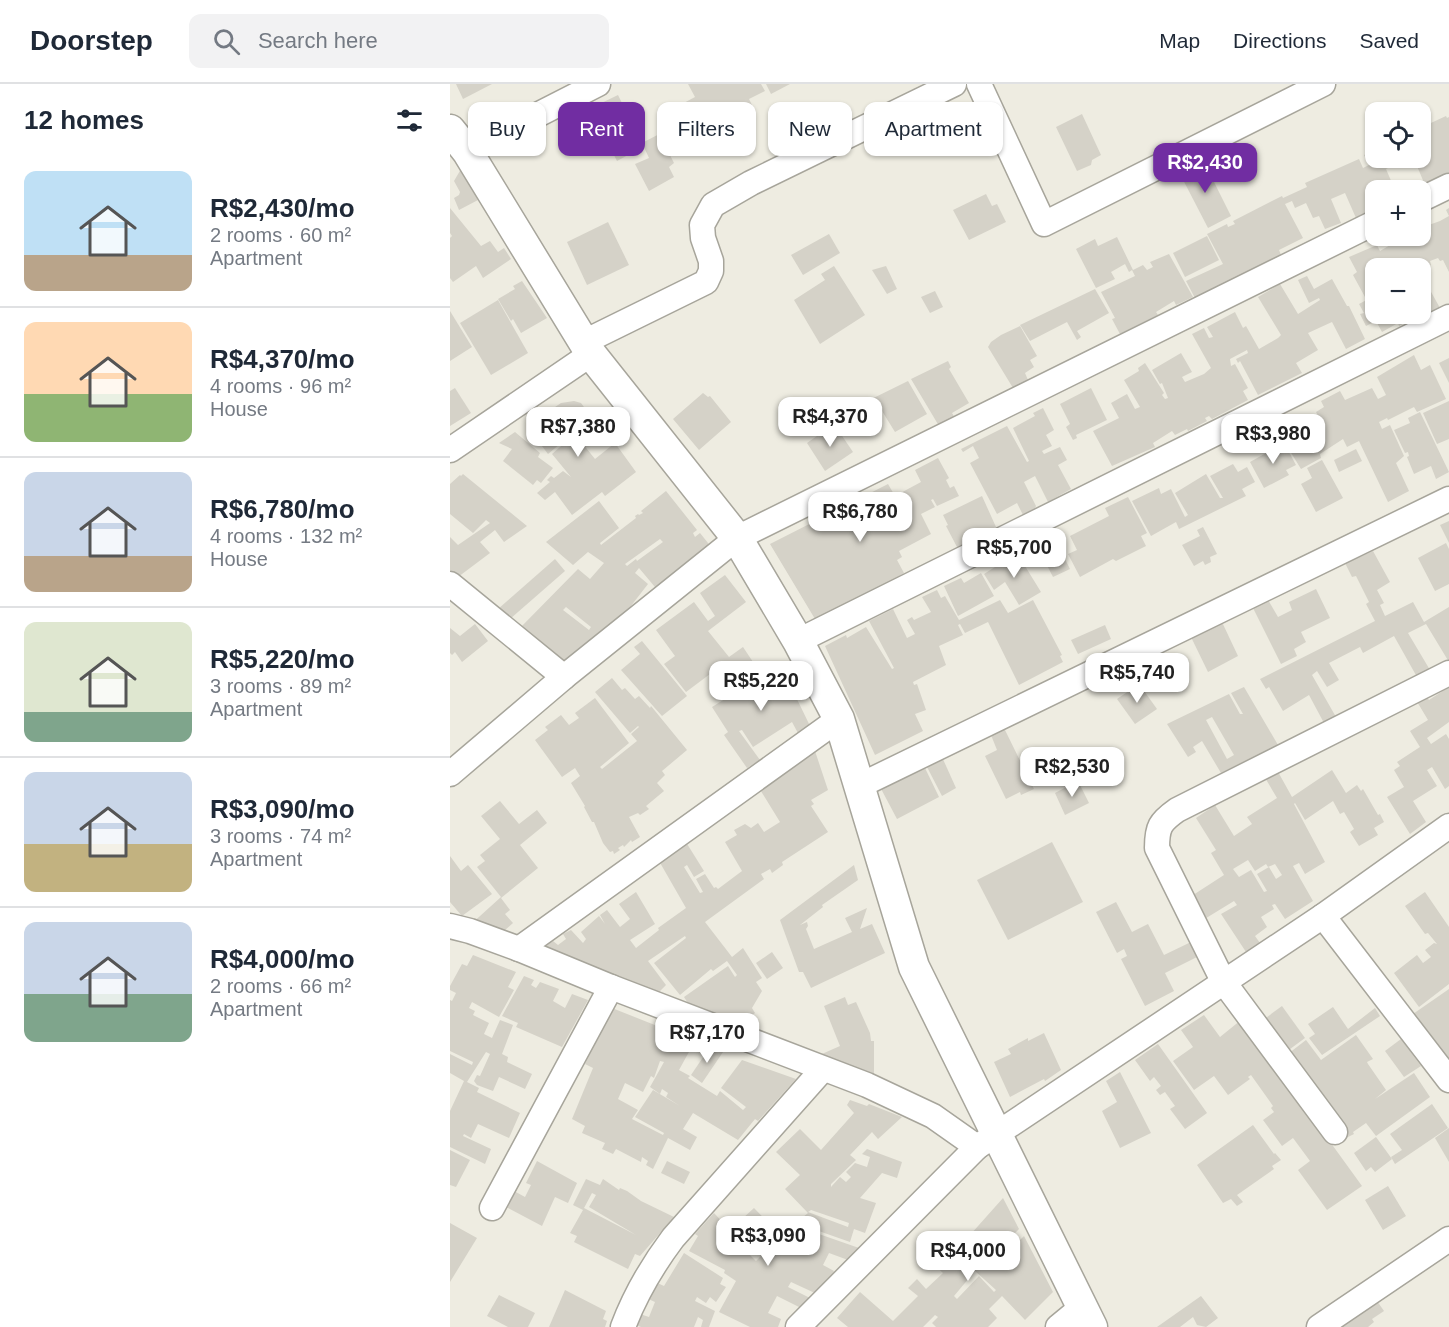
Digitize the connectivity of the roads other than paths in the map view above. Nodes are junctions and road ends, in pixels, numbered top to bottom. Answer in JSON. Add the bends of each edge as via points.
{"nodes":[{"id":1,"x":598,"y":84,"type":"edge"},
{"id":2,"x":954,"y":84,"type":"edge"},
{"id":3,"x":979,"y":84,"type":"edge"},
{"id":4,"x":1323,"y":84,"type":"edge"},
{"id":5,"x":458,"y":140,"type":"edge"},
{"id":6,"x":1449,"y":186,"type":"edge"},
{"id":7,"x":1431,"y":195,"type":"edge"},
{"id":8,"x":1365,"y":227,"type":"edge"},
{"id":9,"x":1449,"y":317,"type":"edge"},
{"id":10,"x":588,"y":348,"type":"junction"},
{"id":11,"x":450,"y":450,"type":"edge"},
{"id":12,"x":1449,"y":499,"type":"edge"},
{"id":13,"x":737,"y":538,"type":"junction"},
{"id":14,"x":450,"y":584,"type":"edge"},
{"id":15,"x":798,"y":641,"type":"junction"},
{"id":16,"x":1449,"y":673,"type":"edge"},
{"id":17,"x":564,"y":677,"type":"junction"},
{"id":18,"x":838,"y":719,"type":"junction"},
{"id":19,"x":450,"y":774,"type":"edge"},
{"id":20,"x":859,"y":786,"type":"junction"},
{"id":21,"x":1449,"y":826,"type":"edge"},
{"id":22,"x":1323,"y":916,"type":"junction"},
{"id":23,"x":453,"y":932,"type":"edge"},
{"id":24,"x":519,"y":949,"type":"junction"},
{"id":25,"x":1223,"y":981,"type":"junction"},
{"id":26,"x":611,"y":987,"type":"junction"},
{"id":27,"x":823,"y":1069,"type":"junction"},
{"id":28,"x":1449,"y":1080,"type":"edge"},
{"id":29,"x":1335,"y":1132,"type":"dead end"},
{"id":30,"x":987,"y":1140,"type":"junction"},
{"id":31,"x":492,"y":1208,"type":"dead end"},
{"id":32,"x":1449,"y":1239,"type":"edge"},
{"id":33,"x":1086,"y":1317,"type":"edge"},
{"id":34,"x":623,"y":1327,"type":"edge"},
{"id":35,"x":798,"y":1327,"type":"edge"},
{"id":36,"x":1058,"y":1327,"type":"edge"},
{"id":37,"x":1319,"y":1327,"type":"edge"}],
"edges":[{"from":1,"to":5,"type":"street"},
{"from":2,"to":10,"type":"street","via":[[713,205],[702,225],[711,261],[706,282]]},
{"from":3,"to":4,"type":"street","via":[[1044,224]]},
{"from":5,"to":10,"type":"street"},
{"from":6,"to":7,"type":"street"},
{"from":8,"to":13,"type":"street"},
{"from":9,"to":15,"type":"street"},
{"from":10,"to":11,"type":"street"},
{"from":10,"to":13,"type":"street"},
{"from":12,"to":20,"type":"street"},
{"from":13,"to":15,"type":"street"},
{"from":13,"to":17,"type":"street"},
{"from":14,"to":17,"type":"street"},
{"from":15,"to":18,"type":"street"},
{"from":16,"to":25,"type":"street","via":[[1164,820],[1157,832],[1157,848]]},
{"from":17,"to":19,"type":"street"},
{"from":18,"to":20,"type":"street"},
{"from":18,"to":24,"type":"street"},
{"from":20,"to":30,"type":"street","via":[[914,967]]},
{"from":21,"to":22,"type":"street"},
{"from":22,"to":25,"type":"street"},
{"from":22,"to":28,"type":"street"},
{"from":23,"to":24,"type":"street","via":[[470,931]]},
{"from":24,"to":26,"type":"street"},
{"from":25,"to":29,"type":"street"},
{"from":25,"to":30,"type":"street"},
{"from":26,"to":27,"type":"street"},
{"from":26,"to":31,"type":"street"},
{"from":27,"to":30,"type":"street","via":[[907,1102]]},
{"from":27,"to":34,"type":"street","via":[[673,1238],[651,1268]]},
{"from":30,"to":33,"type":"street"},
{"from":30,"to":35,"type":"street"},
{"from":32,"to":37,"type":"street"},
{"from":33,"to":36,"type":"street"}]}
